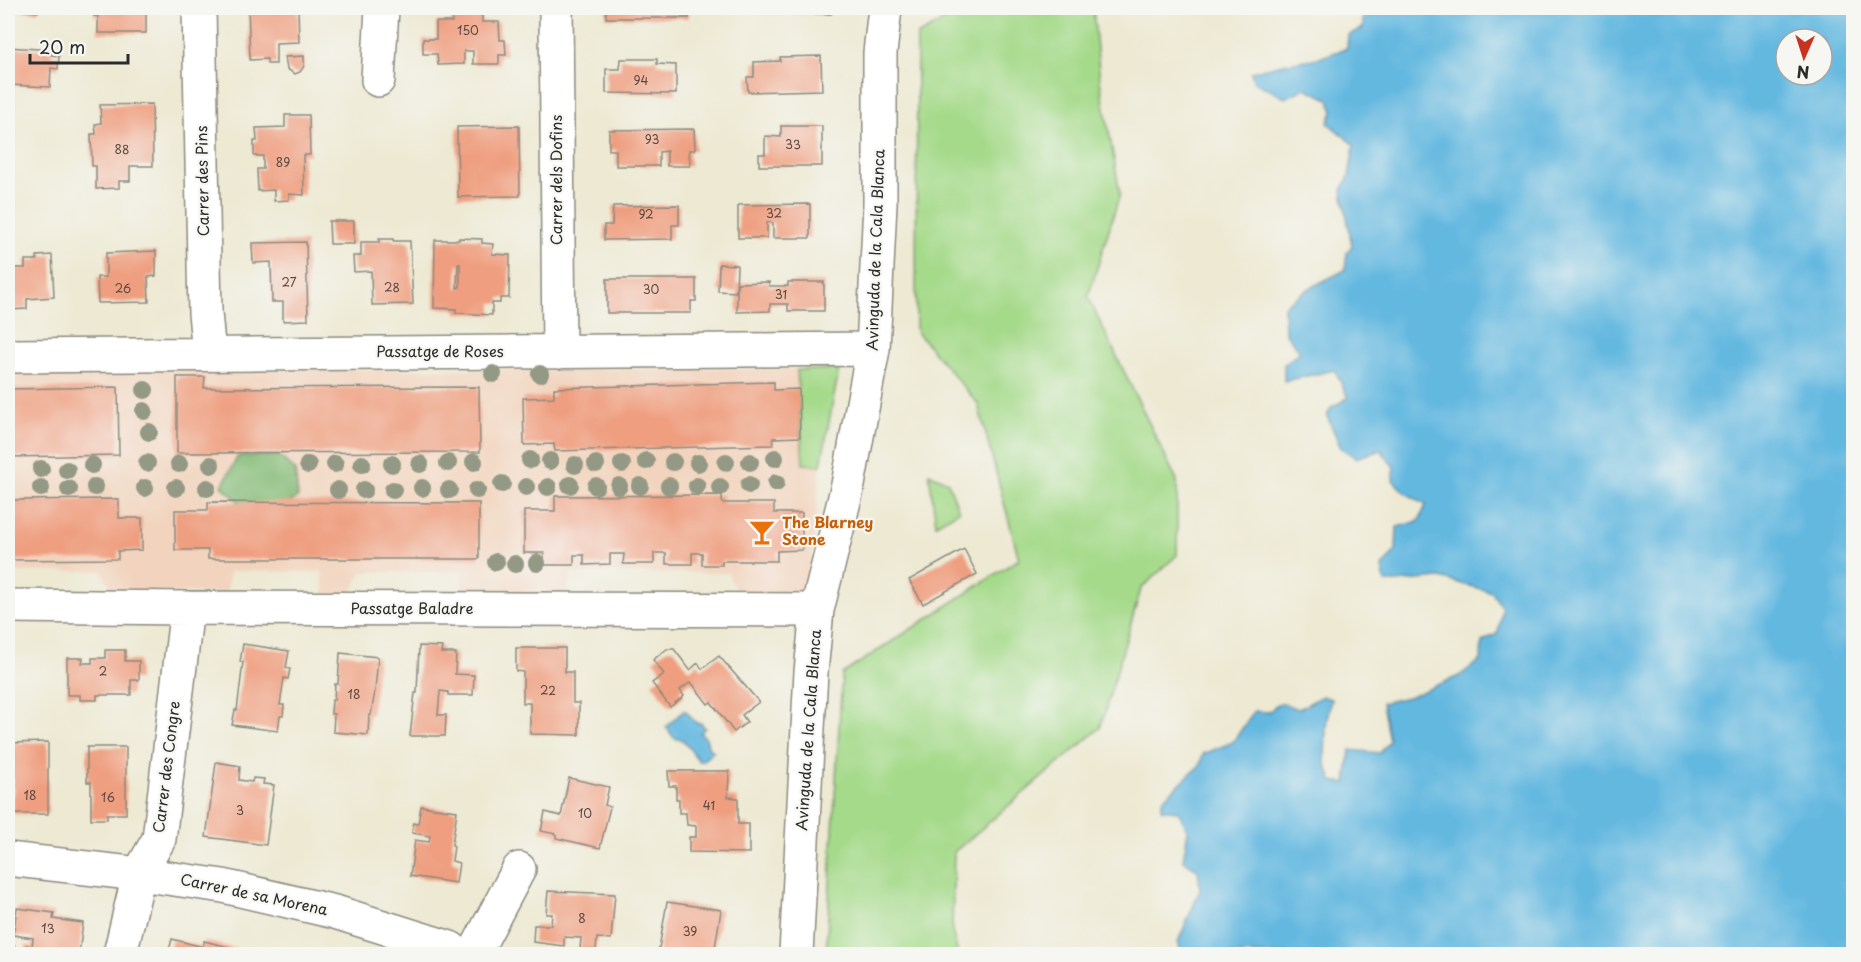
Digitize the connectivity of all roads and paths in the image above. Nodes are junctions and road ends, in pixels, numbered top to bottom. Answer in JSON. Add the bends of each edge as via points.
{"nodes":[{"id":1,"x":199,"y":8,"type":"edge"},
{"id":2,"x":382,"y":8,"type":"edge"},
{"id":3,"x":556,"y":8,"type":"edge"},
{"id":4,"x":885,"y":8,"type":"edge"},
{"id":5,"x":378,"y":80,"type":"dead end"},
{"id":6,"x":873,"y":349,"type":"junction"},
{"id":7,"x":559,"y":352,"type":"junction"},
{"id":8,"x":209,"y":354,"type":"junction"},
{"id":9,"x":8,"y":356,"type":"edge"},
{"id":10,"x":8,"y":606,"type":"edge"},
{"id":11,"x":187,"y":608,"type":"junction"},
{"id":12,"x":817,"y":610,"type":"junction"},
{"id":13,"x":8,"y":859,"type":"edge"},
{"id":14,"x":519,"y":868,"type":"dead end"},
{"id":15,"x":139,"y":874,"type":"junction"},
{"id":16,"x":120,"y":954,"type":"edge"},
{"id":17,"x":458,"y":954,"type":"edge"},
{"id":18,"x":474,"y":954,"type":"edge"},
{"id":19,"x":796,"y":954,"type":"edge"}],
"edges":[{"from":1,"to":8,"type":"street","name":"Carrer des Pins"},
{"from":2,"to":5,"type":"street"},
{"from":3,"to":7,"type":"street","name":"Carrer dels Dofins"},
{"from":4,"to":6,"type":"street","name":"Avinguda de la Cala Blanca","via":[[880,53],[880,204]]},
{"from":6,"to":7,"type":"street","name":"Passatge de Roses"},
{"from":6,"to":12,"type":"street","name":"Avinguda de la Cala Blanca","via":[[848,485]]},
{"from":7,"to":8,"type":"street","name":"Passatge de Roses"},
{"from":8,"to":9,"type":"street","name":"Passatge de Roses"},
{"from":10,"to":11,"type":"street","name":"Passatge Baladre"},
{"from":11,"to":12,"type":"street","name":"Passatge Baladre"},
{"from":11,"to":15,"type":"street","name":"Carrer des Congre","via":[[159,839]]},
{"from":12,"to":19,"type":"street","name":"Avinguda de la Cala Blanca"},
{"from":13,"to":15,"type":"street","name":"Carrer de sa Morena"},
{"from":14,"to":18,"type":"street"},
{"from":15,"to":16,"type":"street","name":"Carrer des Congre"},
{"from":15,"to":17,"type":"street","name":"Carrer de sa Morena","via":[[223,886],[335,912],[450,948]]}]}
